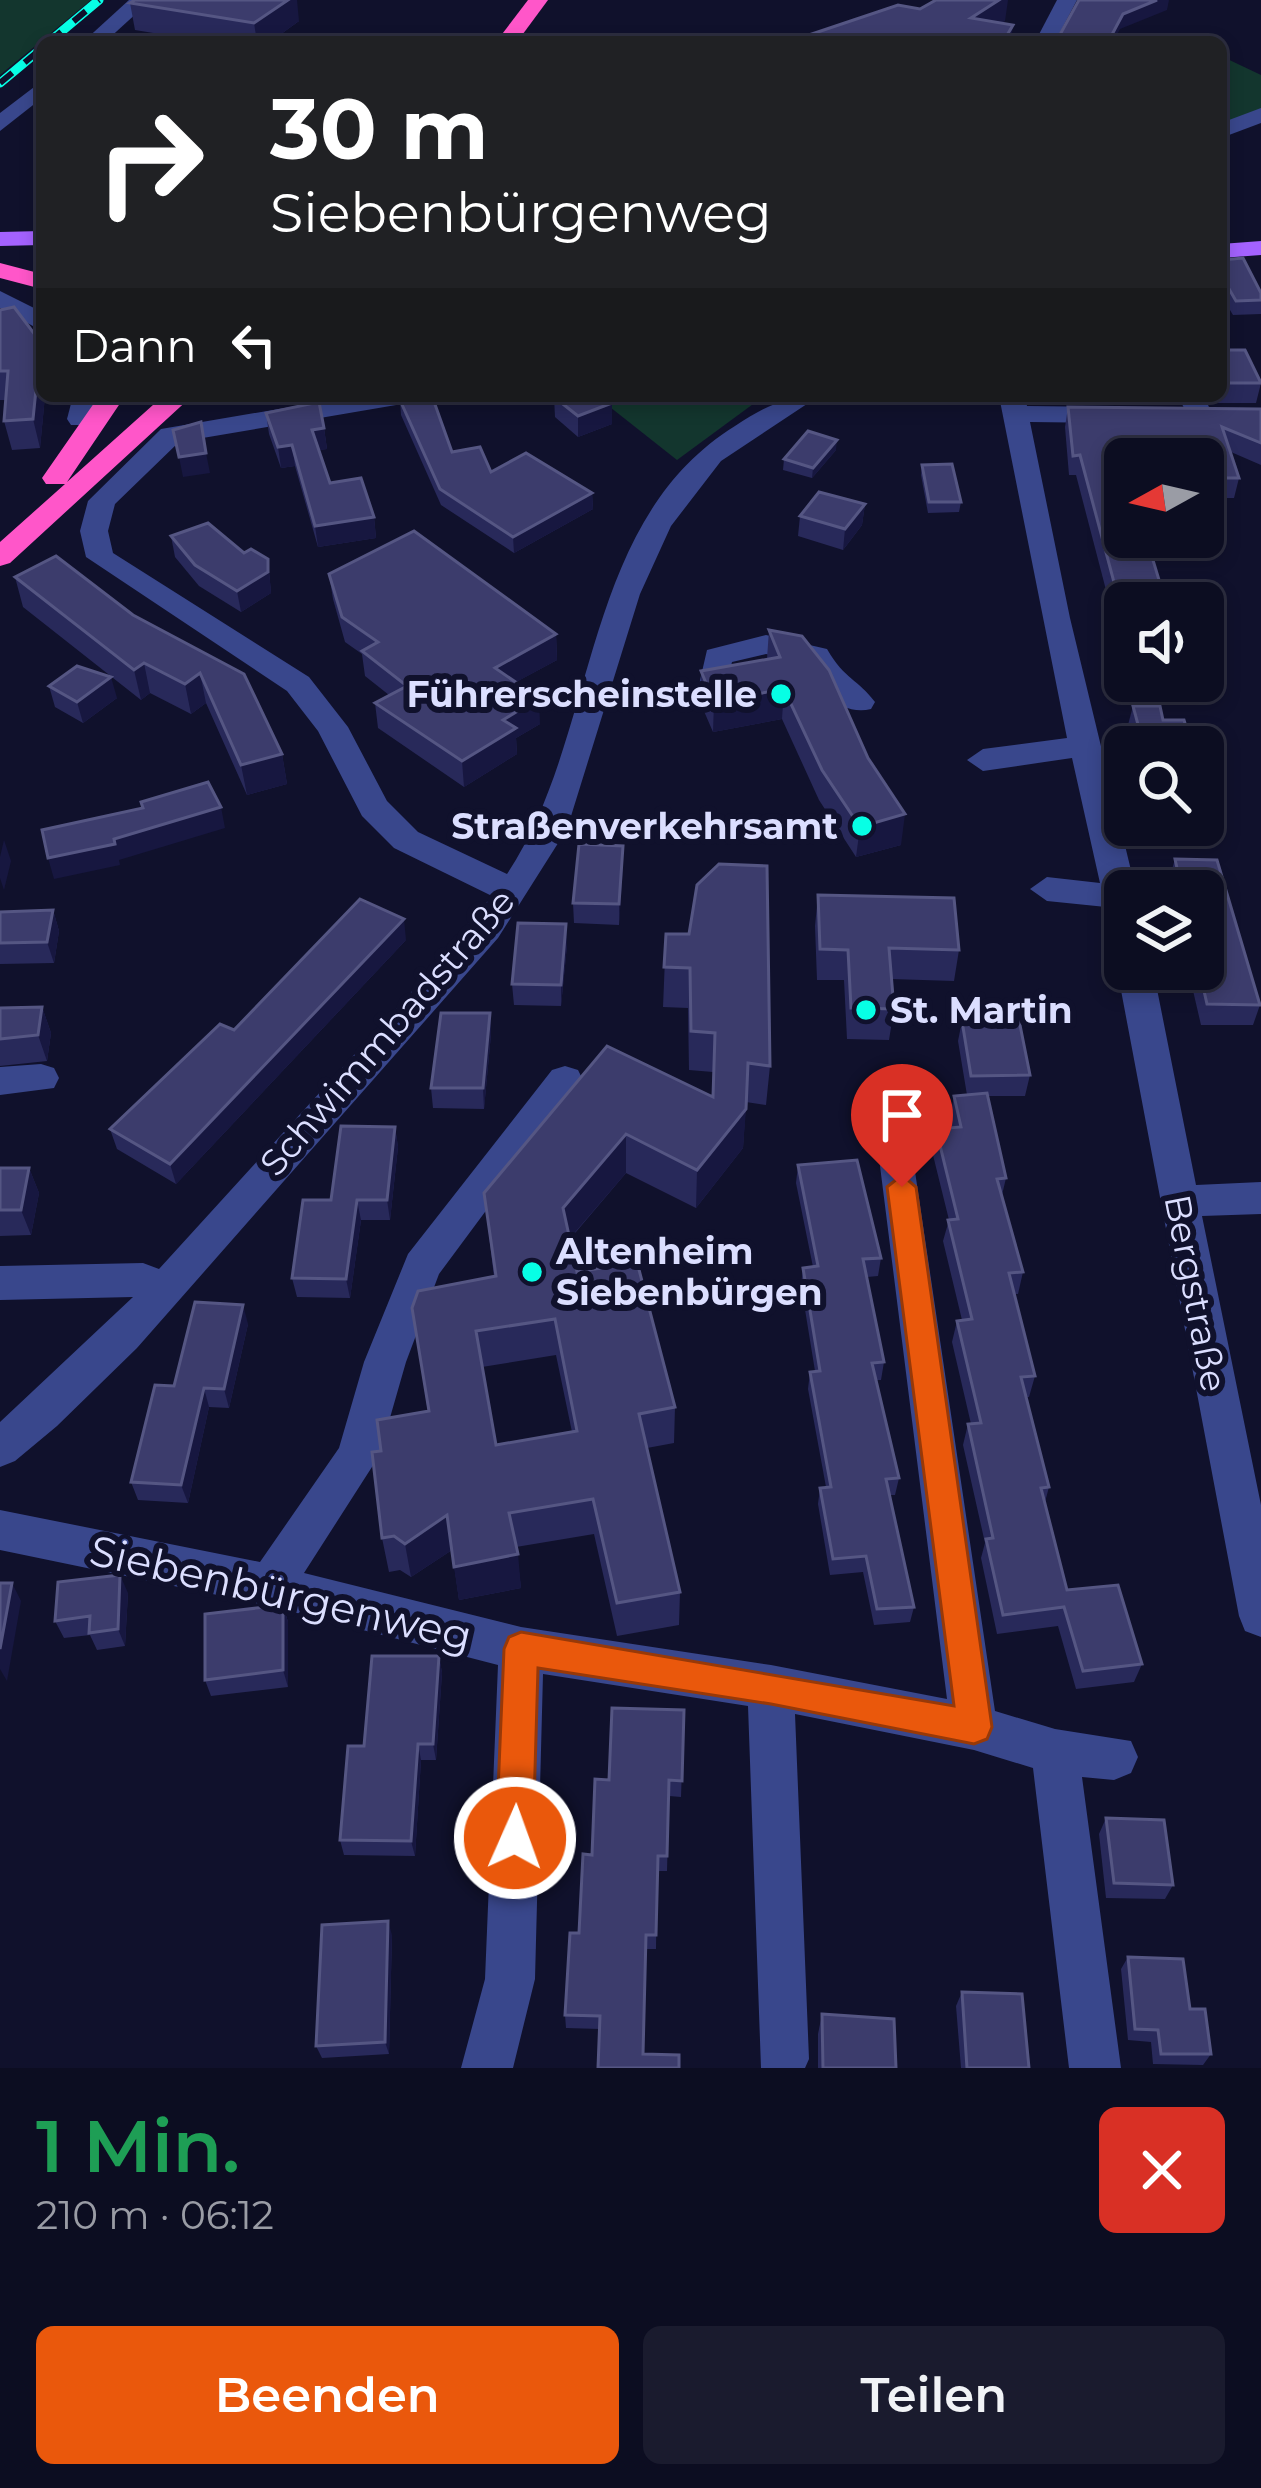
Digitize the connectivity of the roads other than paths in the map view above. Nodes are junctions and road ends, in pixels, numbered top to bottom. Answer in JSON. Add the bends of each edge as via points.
{"nodes":[{"id":1,"x":141,"y":0,"type":"edge"},
{"id":2,"x":509,"y":0,"type":"edge"},
{"id":3,"x":540,"y":0,"type":"edge"},
{"id":4,"x":1067,"y":0,"type":"edge"},
{"id":5,"x":100,"y":36,"type":"edge"},
{"id":6,"x":482,"y":36,"type":"edge"},
{"id":7,"x":511,"y":36,"type":"edge"},
{"id":8,"x":531,"y":36,"type":"edge"},
{"id":9,"x":1048,"y":36,"type":"edge"},
{"id":10,"x":36,"y":92,"type":"edge"},
{"id":11,"x":1261,"y":115,"type":"edge"},
{"id":12,"x":0,"y":124,"type":"edge"},
{"id":13,"x":1227,"y":129,"type":"edge"},
{"id":14,"x":36,"y":238,"type":"edge"},
{"id":15,"x":0,"y":239,"type":"edge"},
{"id":16,"x":1261,"y":248,"type":"edge"},
{"id":17,"x":36,"y":250,"type":"edge"},
{"id":18,"x":0,"y":251,"type":"edge"},
{"id":19,"x":1227,"y":251,"type":"edge"},
{"id":20,"x":0,"y":270,"type":"edge"},
{"id":21,"x":36,"y":281,"type":"edge"},
{"id":22,"x":0,"y":298,"type":"edge"},
{"id":23,"x":36,"y":319,"type":"edge"},
{"id":24,"x":108,"y":402,"type":"edge"},
{"id":25,"x":141,"y":402,"type":"edge"},
{"id":26,"x":171,"y":402,"type":"edge"},
{"id":27,"x":362,"y":402,"type":"edge"},
{"id":28,"x":796,"y":402,"type":"edge"},
{"id":29,"x":1016,"y":405,"type":"edge"},
{"id":30,"x":1131,"y":415,"type":"edge"},
{"id":31,"x":56,"y":478,"type":"junction"},
{"id":32,"x":38,"y":508,"type":"junction"},
{"id":33,"x":1,"y":545,"type":"edge"},
{"id":34,"x":713,"y":689,"type":"edge"},
{"id":35,"x":860,"y":702,"type":"dead end"},
{"id":36,"x":1084,"y":746,"type":"junction"},
{"id":37,"x":982,"y":760,"type":"dead end"},
{"id":38,"x":1113,"y":870,"type":"edge"},
{"id":39,"x":1047,"y":889,"type":"dead end"},
{"id":40,"x":510,"y":890,"type":"junction"},
{"id":41,"x":1104,"y":903,"type":"edge"},
{"id":42,"x":1139,"y":990,"type":"edge"},
{"id":43,"x":41,"y":1078,"type":"dead end"},
{"id":44,"x":565,"y":1080,"type":"dead end"},
{"id":45,"x":0,"y":1081,"type":"edge"},
{"id":46,"x":896,"y":1142,"type":"dead end"},
{"id":47,"x":1261,"y":1198,"type":"edge"},
{"id":48,"x":1177,"y":1201,"type":"junction"},
{"id":49,"x":0,"y":1282,"type":"edge"},
{"id":50,"x":161,"y":1289,"type":"junction"},
{"id":51,"x":0,"y":1448,"type":"edge"},
{"id":52,"x":0,"y":1530,"type":"edge"},
{"id":53,"x":270,"y":1585,"type":"junction"},
{"id":54,"x":1261,"y":1616,"type":"edge"},
{"id":55,"x":521,"y":1649,"type":"junction"},
{"id":56,"x":771,"y":1688,"type":"junction"},
{"id":57,"x":974,"y":1727,"type":"junction"},
{"id":58,"x":1055,"y":1752,"type":"junction"},
{"id":59,"x":1114,"y":1756,"type":"dead end"},
{"id":60,"x":783,"y":2059,"type":"dead end"},
{"id":61,"x":487,"y":2068,"type":"edge"},
{"id":62,"x":1095,"y":2068,"type":"edge"}],
"edges":[{"from":1,"to":5,"type":"street"},
{"from":2,"to":6,"type":"highway"},
{"from":3,"to":7,"type":"highway"},
{"from":3,"to":8,"type":"highway"},
{"from":4,"to":9,"type":"street"},
{"from":10,"to":12,"type":"street"},
{"from":11,"to":13,"type":"street"},
{"from":14,"to":15,"type":"main road"},
{"from":16,"to":19,"type":"main road"},
{"from":17,"to":18,"type":"main road"},
{"from":20,"to":21,"type":"highway"},
{"from":22,"to":23,"type":"street"},
{"from":24,"to":31,"type":"highway"},
{"from":25,"to":31,"type":"highway"},
{"from":26,"to":32,"type":"highway"},
{"from":27,"to":40,"type":"street","via":[[183,429],[161,441],[108,490],[95,521],[100,557],[298,684],[332,727],[374,808],[406,840]]},
{"from":28,"to":40,"type":"street","name":"Schwimmbadstraße","via":[[701,466],[663,513],[626,597],[555,816]]},
{"from":29,"to":30,"type":"street"},
{"from":29,"to":36,"type":"street"},
{"from":31,"to":32,"type":"highway"},
{"from":32,"to":33,"type":"highway"},
{"from":34,"to":35,"type":"street","via":[[718,657],[748,643],[794,647],[815,656],[826,679]]},
{"from":36,"to":37,"type":"street"},
{"from":36,"to":38,"type":"street"},
{"from":39,"to":41,"type":"street"},
{"from":40,"to":50,"type":"street","name":"Schwimmbadstraße"},
{"from":42,"to":48,"type":"street","name":"Bergstraße"},
{"from":43,"to":45,"type":"street"},
{"from":44,"to":53,"type":"street","via":[[422,1266],[358,1456]]},
{"from":46,"to":57,"type":"street"},
{"from":47,"to":48,"type":"street"},
{"from":48,"to":54,"type":"street","name":"Bergstraße"},
{"from":49,"to":50,"type":"street","via":[[143,1280]]},
{"from":50,"to":51,"type":"street","name":"Schwimmbadstraße","via":[[44,1414]]},
{"from":52,"to":53,"type":"street","name":"Siebenbürgenweg"},
{"from":53,"to":55,"type":"street","name":"Siebenbürgenweg"},
{"from":55,"to":56,"type":"street","name":"Siebenbürgenweg"},
{"from":55,"to":61,"type":"street","via":[[510,1979]]},
{"from":56,"to":57,"type":"street","name":"Siebenbürgenweg"},
{"from":56,"to":60,"type":"street"},
{"from":57,"to":58,"type":"street","name":"Siebenbürgenweg"},
{"from":58,"to":59,"type":"street","name":"Siebenbürgenweg"},
{"from":58,"to":62,"type":"street"}]}
